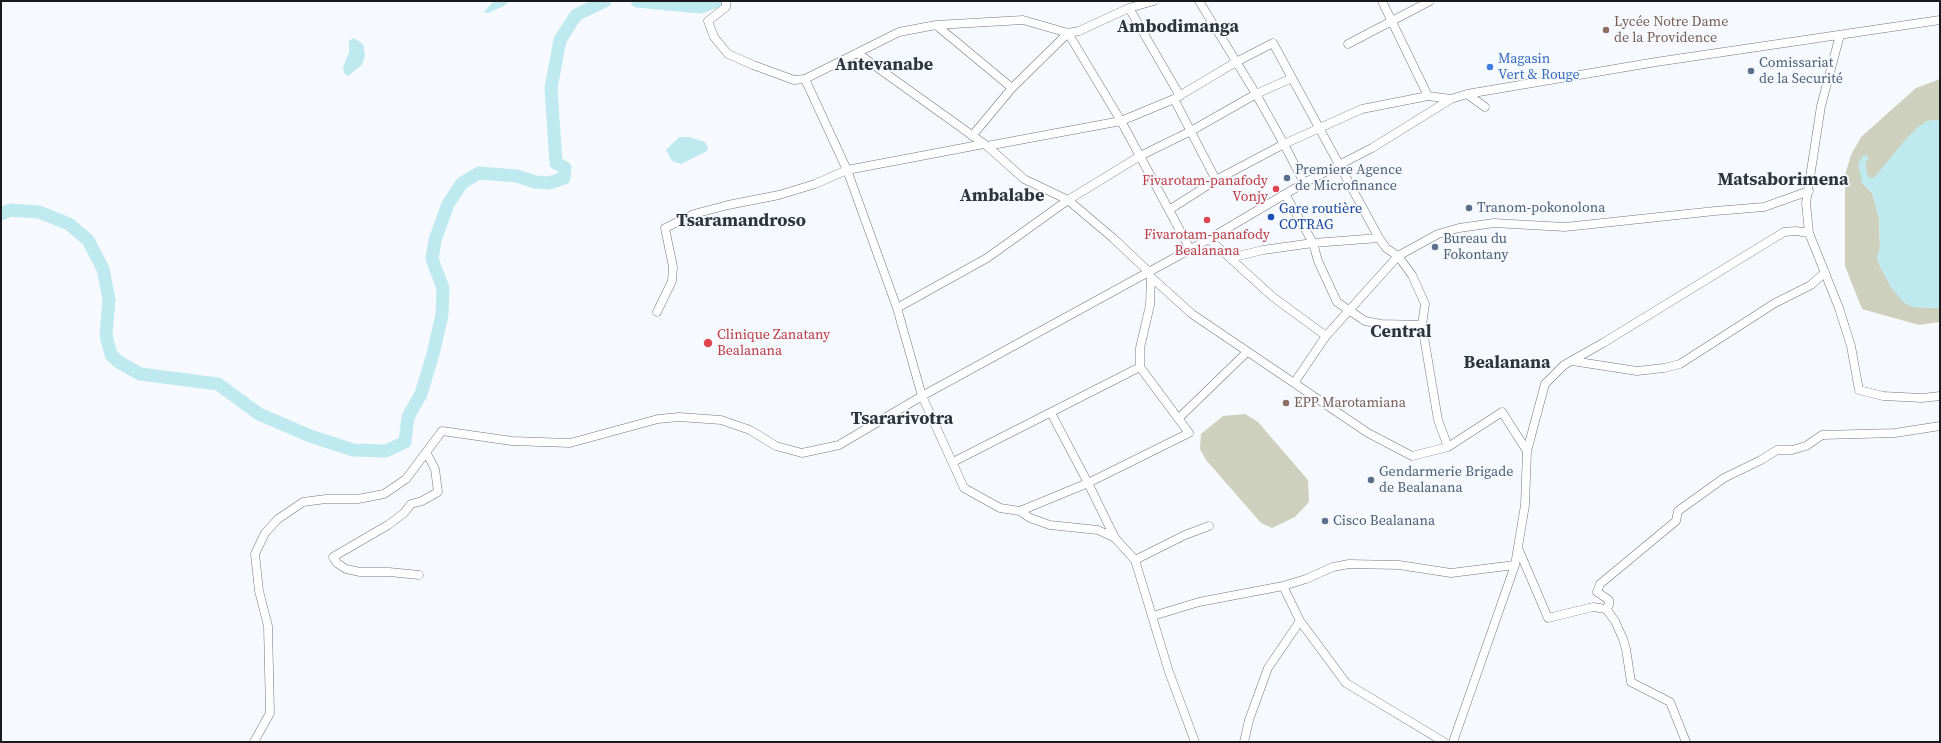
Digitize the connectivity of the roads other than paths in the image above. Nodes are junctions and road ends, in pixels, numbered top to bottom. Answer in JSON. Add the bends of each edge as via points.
{"nodes":[{"id":1,"x":726,"y":1,"type":"edge"},
{"id":2,"x":1154,"y":1,"type":"edge"},
{"id":3,"x":1199,"y":1,"type":"edge"},
{"id":4,"x":1382,"y":1,"type":"edge"},
{"id":5,"x":1430,"y":1,"type":"edge"},
{"id":6,"x":1129,"y":8,"type":"junction"},
{"id":7,"x":1940,"y":20,"type":"edge"},
{"id":8,"x":1392,"y":21,"type":"junction"},
{"id":9,"x":936,"y":25,"type":"junction"},
{"id":10,"x":1068,"y":33,"type":"junction"},
{"id":11,"x":1840,"y":35,"type":"junction"},
{"id":12,"x":1348,"y":44,"type":"dead end"},
{"id":13,"x":857,"y":53,"type":"junction"},
{"id":14,"x":1236,"y":62,"type":"junction"},
{"id":15,"x":1292,"y":78,"type":"junction"},
{"id":16,"x":805,"y":79,"type":"junction"},
{"id":17,"x":1012,"y":88,"type":"junction"},
{"id":18,"x":1256,"y":94,"type":"junction"},
{"id":19,"x":1467,"y":94,"type":"junction"},
{"id":20,"x":1428,"y":96,"type":"junction"},
{"id":21,"x":1177,"y":97,"type":"junction"},
{"id":22,"x":1451,"y":99,"type":"junction"},
{"id":23,"x":1485,"y":107,"type":"dead end"},
{"id":24,"x":1121,"y":121,"type":"junction"},
{"id":25,"x":1320,"y":128,"type":"junction"},
{"id":26,"x":1191,"y":131,"type":"junction"},
{"id":27,"x":972,"y":136,"type":"junction"},
{"id":28,"x":1284,"y":144,"type":"junction"},
{"id":29,"x":985,"y":145,"type":"junction"},
{"id":30,"x":1140,"y":156,"type":"junction"},
{"id":31,"x":1338,"y":164,"type":"junction"},
{"id":32,"x":847,"y":170,"type":"junction"},
{"id":33,"x":1216,"y":180,"type":"junction"},
{"id":34,"x":1304,"y":183,"type":"junction"},
{"id":35,"x":1809,"y":191,"type":"junction"},
{"id":36,"x":1285,"y":194,"type":"junction"},
{"id":37,"x":1068,"y":200,"type":"junction"},
{"id":38,"x":1169,"y":210,"type":"junction"},
{"id":39,"x":1809,"y":234,"type":"junction"},
{"id":40,"x":1379,"y":238,"type":"junction"},
{"id":41,"x":1209,"y":239,"type":"junction"},
{"id":42,"x":1313,"y":243,"type":"junction"},
{"id":43,"x":1190,"y":249,"type":"junction"},
{"id":44,"x":1398,"y":256,"type":"junction"},
{"id":45,"x":1230,"y":258,"type":"junction"},
{"id":46,"x":1825,"y":272,"type":"junction"},
{"id":47,"x":1150,"y":275,"type":"junction"},
{"id":48,"x":897,"y":308,"type":"junction"},
{"id":49,"x":1350,"y":310,"type":"junction"},
{"id":50,"x":657,"y":312,"type":"dead end"},
{"id":51,"x":1422,"y":325,"type":"junction"},
{"id":52,"x":1326,"y":336,"type":"junction"},
{"id":53,"x":1247,"y":352,"type":"junction"},
{"id":54,"x":1572,"y":360,"type":"junction"},
{"id":55,"x":1140,"y":367,"type":"junction"},
{"id":56,"x":1294,"y":383,"type":"junction"},
{"id":57,"x":922,"y":396,"type":"junction"},
{"id":58,"x":1940,"y":396,"type":"edge"},
{"id":59,"x":1051,"y":413,"type":"junction"},
{"id":60,"x":1180,"y":418,"type":"junction"},
{"id":61,"x":1940,"y":426,"type":"edge"},
{"id":62,"x":1448,"y":446,"type":"junction"},
{"id":63,"x":1527,"y":451,"type":"junction"},
{"id":64,"x":426,"y":452,"type":"junction"},
{"id":65,"x":953,"y":462,"type":"junction"},
{"id":66,"x":1088,"y":483,"type":"junction"},
{"id":67,"x":1020,"y":510,"type":"junction"},
{"id":68,"x":1209,"y":526,"type":"dead end"},
{"id":69,"x":1116,"y":538,"type":"junction"},
{"id":70,"x":1518,"y":546,"type":"junction"},
{"id":71,"x":1135,"y":560,"type":"junction"},
{"id":72,"x":1515,"y":565,"type":"junction"},
{"id":73,"x":419,"y":575,"type":"dead end"},
{"id":74,"x":1282,"y":586,"type":"junction"},
{"id":75,"x":1606,"y":609,"type":"junction"},
{"id":76,"x":1153,"y":616,"type":"junction"},
{"id":77,"x":1300,"y":621,"type":"junction"},
{"id":78,"x":254,"y":742,"type":"edge"},
{"id":79,"x":1195,"y":742,"type":"edge"},
{"id":80,"x":1244,"y":742,"type":"edge"},
{"id":81,"x":1444,"y":742,"type":"edge"},
{"id":82,"x":1453,"y":742,"type":"edge"},
{"id":83,"x":1686,"y":742,"type":"edge"}],
"edges":[{"from":1,"to":16,"type":"street","via":[[726,7],[708,21],[714,37],[728,54],[794,80]]},
{"from":2,"to":6,"type":"street"},
{"from":3,"to":14,"type":"street"},
{"from":4,"to":8,"type":"street"},
{"from":5,"to":8,"type":"street"},
{"from":6,"to":10,"type":"street","via":[[1079,31]]},
{"from":6,"to":21,"type":"street"},
{"from":7,"to":11,"type":"street"},
{"from":8,"to":12,"type":"street"},
{"from":8,"to":20,"type":"street"},
{"from":9,"to":10,"type":"street","via":[[1023,20]]},
{"from":9,"to":13,"type":"street","via":[[900,32]]},
{"from":9,"to":17,"type":"street"},
{"from":10,"to":17,"type":"street"},
{"from":10,"to":24,"type":"street"},
{"from":11,"to":19,"type":"street","via":[[1656,62]]},
{"from":11,"to":35,"type":"street","via":[[1821,106]]},
{"from":13,"to":16,"type":"street"},
{"from":13,"to":27,"type":"street"},
{"from":14,"to":15,"type":"street","via":[[1273,43]]},
{"from":14,"to":18,"type":"street"},
{"from":14,"to":21,"type":"street"},
{"from":15,"to":18,"type":"street"},
{"from":15,"to":25,"type":"street"},
{"from":16,"to":32,"type":"street"},
{"from":17,"to":27,"type":"street"},
{"from":18,"to":26,"type":"street"},
{"from":18,"to":28,"type":"street"},
{"from":19,"to":22,"type":"street"},
{"from":19,"to":23,"type":"street"},
{"from":20,"to":22,"type":"street"},
{"from":20,"to":25,"type":"street","via":[[1362,109]]},
{"from":21,"to":24,"type":"street"},
{"from":21,"to":26,"type":"street"},
{"from":22,"to":31,"type":"street","via":[[1372,148]]},
{"from":24,"to":29,"type":"street"},
{"from":24,"to":30,"type":"street"},
{"from":25,"to":28,"type":"street"},
{"from":25,"to":31,"type":"street"},
{"from":26,"to":30,"type":"street"},
{"from":26,"to":33,"type":"street"},
{"from":27,"to":29,"type":"street"},
{"from":28,"to":33,"type":"street"},
{"from":28,"to":34,"type":"street"},
{"from":29,"to":32,"type":"street"},
{"from":29,"to":37,"type":"street","via":[[1024,180]]},
{"from":30,"to":37,"type":"street"},
{"from":30,"to":38,"type":"street"},
{"from":31,"to":34,"type":"street"},
{"from":31,"to":40,"type":"street"},
{"from":32,"to":48,"type":"street"},
{"from":32,"to":50,"type":"street","via":[[815,184],[779,195],[694,214],[665,228],[673,267],[672,281]]},
{"from":33,"to":38,"type":"street"},
{"from":34,"to":36,"type":"street"},
{"from":35,"to":39,"type":"street","via":[[1806,216]]},
{"from":35,"to":44,"type":"street","via":[[1764,207],[1565,227],[1494,223],[1459,228],[1438,234]]},
{"from":36,"to":41,"type":"street"},
{"from":36,"to":42,"type":"street"},
{"from":37,"to":47,"type":"street","via":[[1113,238]]},
{"from":37,"to":48,"type":"street","via":[[987,258]]},
{"from":38,"to":43,"type":"street"},
{"from":39,"to":46,"type":"street"},
{"from":39,"to":54,"type":"street","via":[[1784,232]]},
{"from":40,"to":42,"type":"street"},
{"from":40,"to":44,"type":"street","via":[[1386,248]]},
{"from":41,"to":43,"type":"street"},
{"from":41,"to":45,"type":"street"},
{"from":42,"to":45,"type":"street"},
{"from":42,"to":49,"type":"street","via":[[1318,261],[1337,302]]},
{"from":43,"to":47,"type":"street"},
{"from":44,"to":49,"type":"street"},
{"from":44,"to":51,"type":"street","via":[[1412,275],[1425,304]]},
{"from":45,"to":52,"type":"street","via":[[1274,298]]},
{"from":46,"to":54,"type":"street","via":[[1811,285],[1775,303],[1680,364],[1637,371]]},
{"from":46,"to":58,"type":"street","via":[[1851,346],[1858,390],[1883,396]]},
{"from":47,"to":53,"type":"street","via":[[1192,314]]},
{"from":47,"to":55,"type":"street","via":[[1150,305],[1140,348]]},
{"from":47,"to":57,"type":"street"},
{"from":48,"to":57,"type":"street"},
{"from":49,"to":51,"type":"street","via":[[1365,321]]},
{"from":49,"to":52,"type":"street"},
{"from":51,"to":62,"type":"street","via":[[1438,420]]},
{"from":52,"to":56,"type":"street"},
{"from":53,"to":56,"type":"street"},
{"from":53,"to":60,"type":"street"},
{"from":54,"to":63,"type":"street","via":[[1546,384]]},
{"from":55,"to":59,"type":"street"},
{"from":55,"to":60,"type":"street"},
{"from":56,"to":62,"type":"street","via":[[1368,433],[1412,456]]},
{"from":57,"to":64,"type":"street","via":[[839,445],[802,454],[776,446],[750,430],[721,420],[679,417],[658,419],[570,443],[512,441],[442,431]]},
{"from":57,"to":65,"type":"street"},
{"from":59,"to":65,"type":"street"},
{"from":59,"to":66,"type":"street"},
{"from":60,"to":66,"type":"street","via":[[1189,433]]},
{"from":61,"to":75,"type":"street","via":[[1895,433],[1822,435],[1806,446],[1792,450],[1777,450],[1724,478],[1678,510],[1676,521],[1600,584],[1597,592],[1609,600]]},
{"from":62,"to":63,"type":"street","via":[[1502,412]]},
{"from":63,"to":70,"type":"street","via":[[1525,505]]},
{"from":64,"to":73,"type":"street","via":[[435,469],[438,492],[411,504],[388,525],[334,557],[337,563],[346,569],[360,572]]},
{"from":64,"to":78,"type":"street","via":[[406,479],[384,494],[358,499],[303,502],[278,519],[265,533],[255,554],[259,592],[268,626],[270,713]]},
{"from":65,"to":67,"type":"street","via":[[961,486],[1000,508]]},
{"from":66,"to":67,"type":"street"},
{"from":66,"to":69,"type":"street"},
{"from":67,"to":69,"type":"street","via":[[1030,518],[1050,525],[1098,530]]},
{"from":68,"to":71,"type":"street"},
{"from":69,"to":71,"type":"street"},
{"from":70,"to":72,"type":"street"},
{"from":70,"to":75,"type":"street","via":[[1548,618],[1593,607]]},
{"from":71,"to":76,"type":"street"},
{"from":72,"to":74,"type":"street","via":[[1451,573],[1399,565],[1349,564],[1333,567]]},
{"from":72,"to":82,"type":"street"},
{"from":74,"to":76,"type":"street","via":[[1199,602]]},
{"from":74,"to":77,"type":"street"},
{"from":75,"to":83,"type":"street","via":[[1615,620],[1626,649],[1631,682],[1670,702]]},
{"from":76,"to":79,"type":"street","via":[[1169,672]]},
{"from":77,"to":80,"type":"street","via":[[1268,668],[1249,720]]},
{"from":77,"to":81,"type":"street","via":[[1346,683]]}]}
